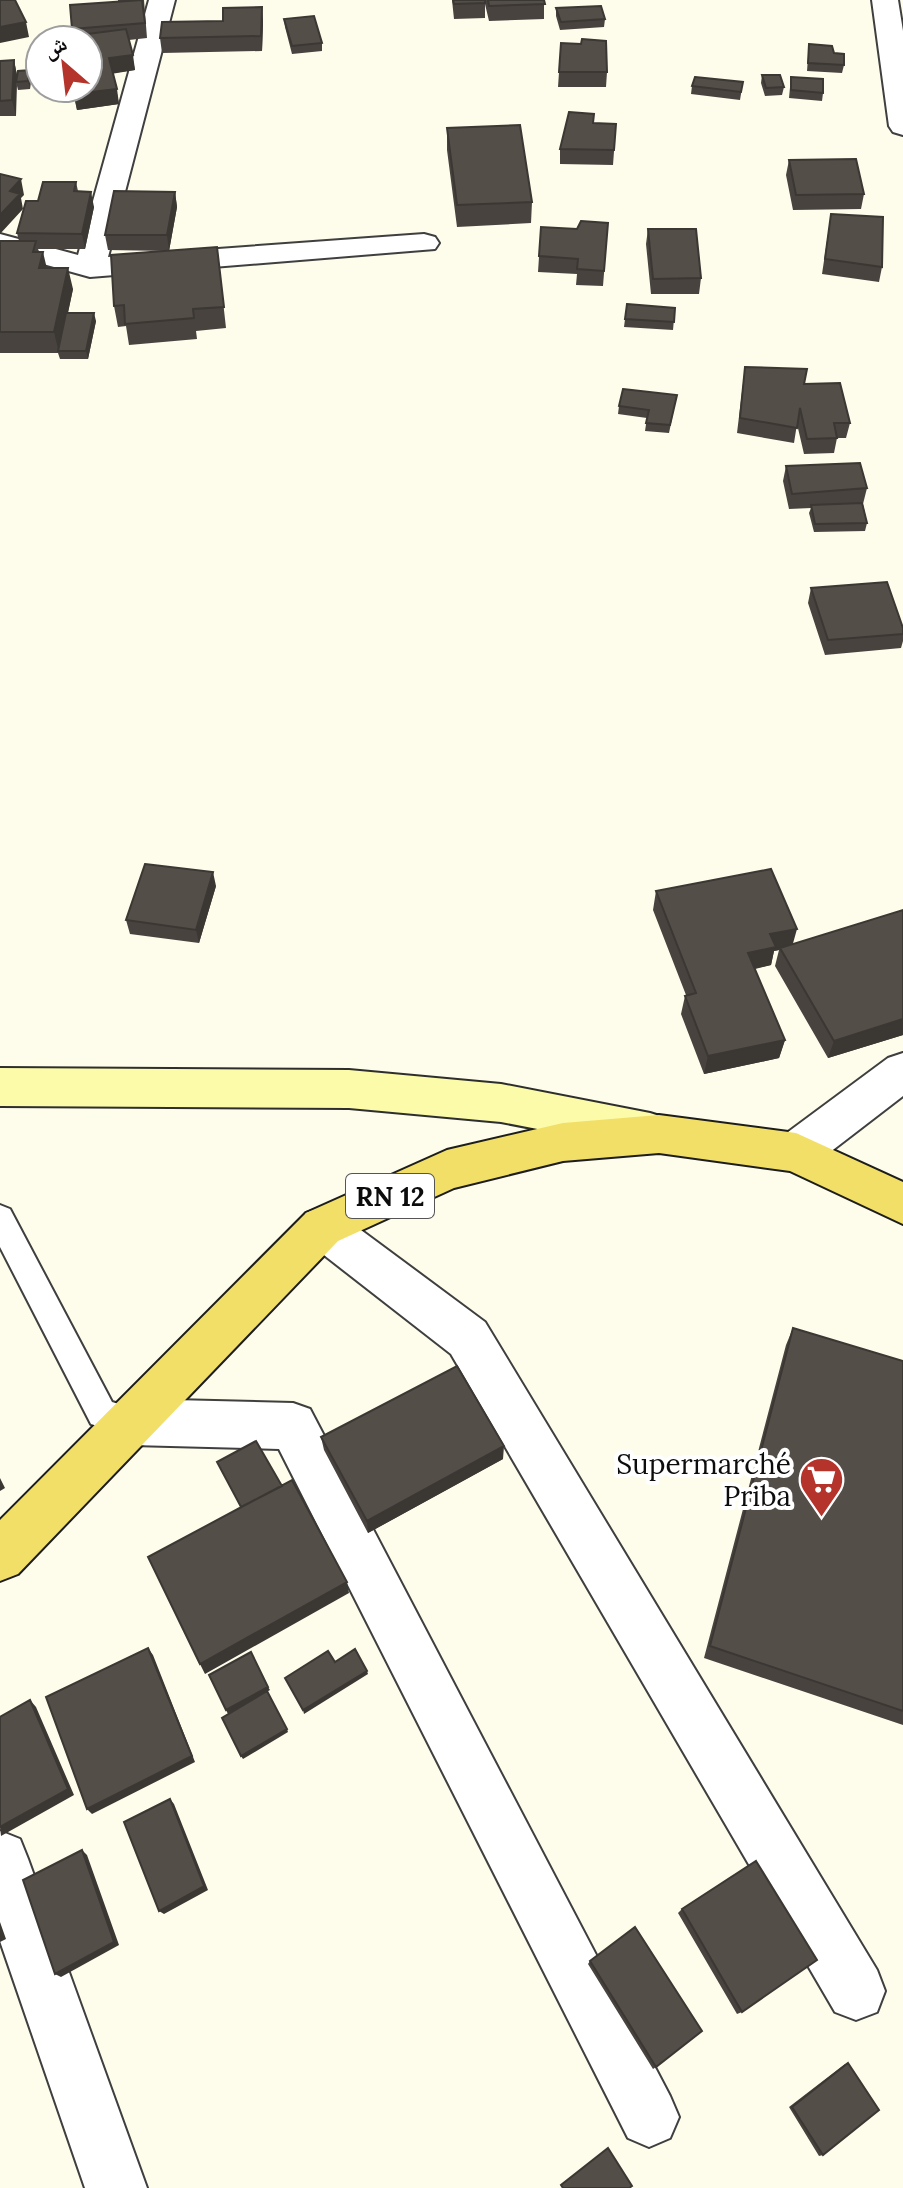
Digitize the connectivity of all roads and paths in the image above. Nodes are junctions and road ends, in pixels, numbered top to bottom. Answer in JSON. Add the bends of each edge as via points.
{"nodes":[{"id":1,"x":162,"y":0,"type":"edge"},
{"id":2,"x":885,"y":0,"type":"edge"},
{"id":3,"x":903,"y":126,"type":"edge"},
{"id":4,"x":0,"y":243,"type":"edge"},
{"id":5,"x":424,"y":243,"type":"dead end"},
{"id":6,"x":90,"y":268,"type":"junction"},
{"id":7,"x":903,"y":1071,"type":"edge"},
{"id":8,"x":0,"y":1087,"type":"edge"},
{"id":9,"x":659,"y":1134,"type":"junction"},
{"id":10,"x":796,"y":1152,"type":"junction"},
{"id":11,"x":903,"y":1204,"type":"edge"},
{"id":12,"x":0,"y":1218,"type":"edge"},
{"id":13,"x":322,"y":1227,"type":"junction"},
{"id":14,"x":132,"y":1422,"type":"junction"},
{"id":15,"x":0,"y":1556,"type":"edge"},
{"id":16,"x":0,"y":1859,"type":"edge"},
{"id":17,"x":856,"y":1991,"type":"dead end"},
{"id":18,"x":649,"y":2117,"type":"dead end"},
{"id":19,"x":116,"y":2188,"type":"edge"}],
"edges":[{"from":1,"to":6,"type":"street"},
{"from":2,"to":3,"type":"street"},
{"from":4,"to":6,"type":"street"},
{"from":5,"to":6,"type":"street"},
{"from":7,"to":10,"type":"street"},
{"from":8,"to":9,"type":"street","via":[[349,1089],[501,1103]]},
{"from":9,"to":10,"type":"main road","number":"RN 12"},
{"from":9,"to":13,"type":"main road","number":"RN 12","via":[[563,1142],[447,1170]]},
{"from":10,"to":11,"type":"main road","number":"RN 12"},
{"from":12,"to":14,"type":"lane","via":[[102,1414]]},
{"from":13,"to":14,"type":"main road","number":"RN 12"},
{"from":13,"to":17,"type":"street","via":[[468,1338]]},
{"from":14,"to":15,"type":"main road","number":"RN 12"},
{"from":14,"to":18,"type":"street","via":[[293,1426]]},
{"from":16,"to":19,"type":"street"}]}
